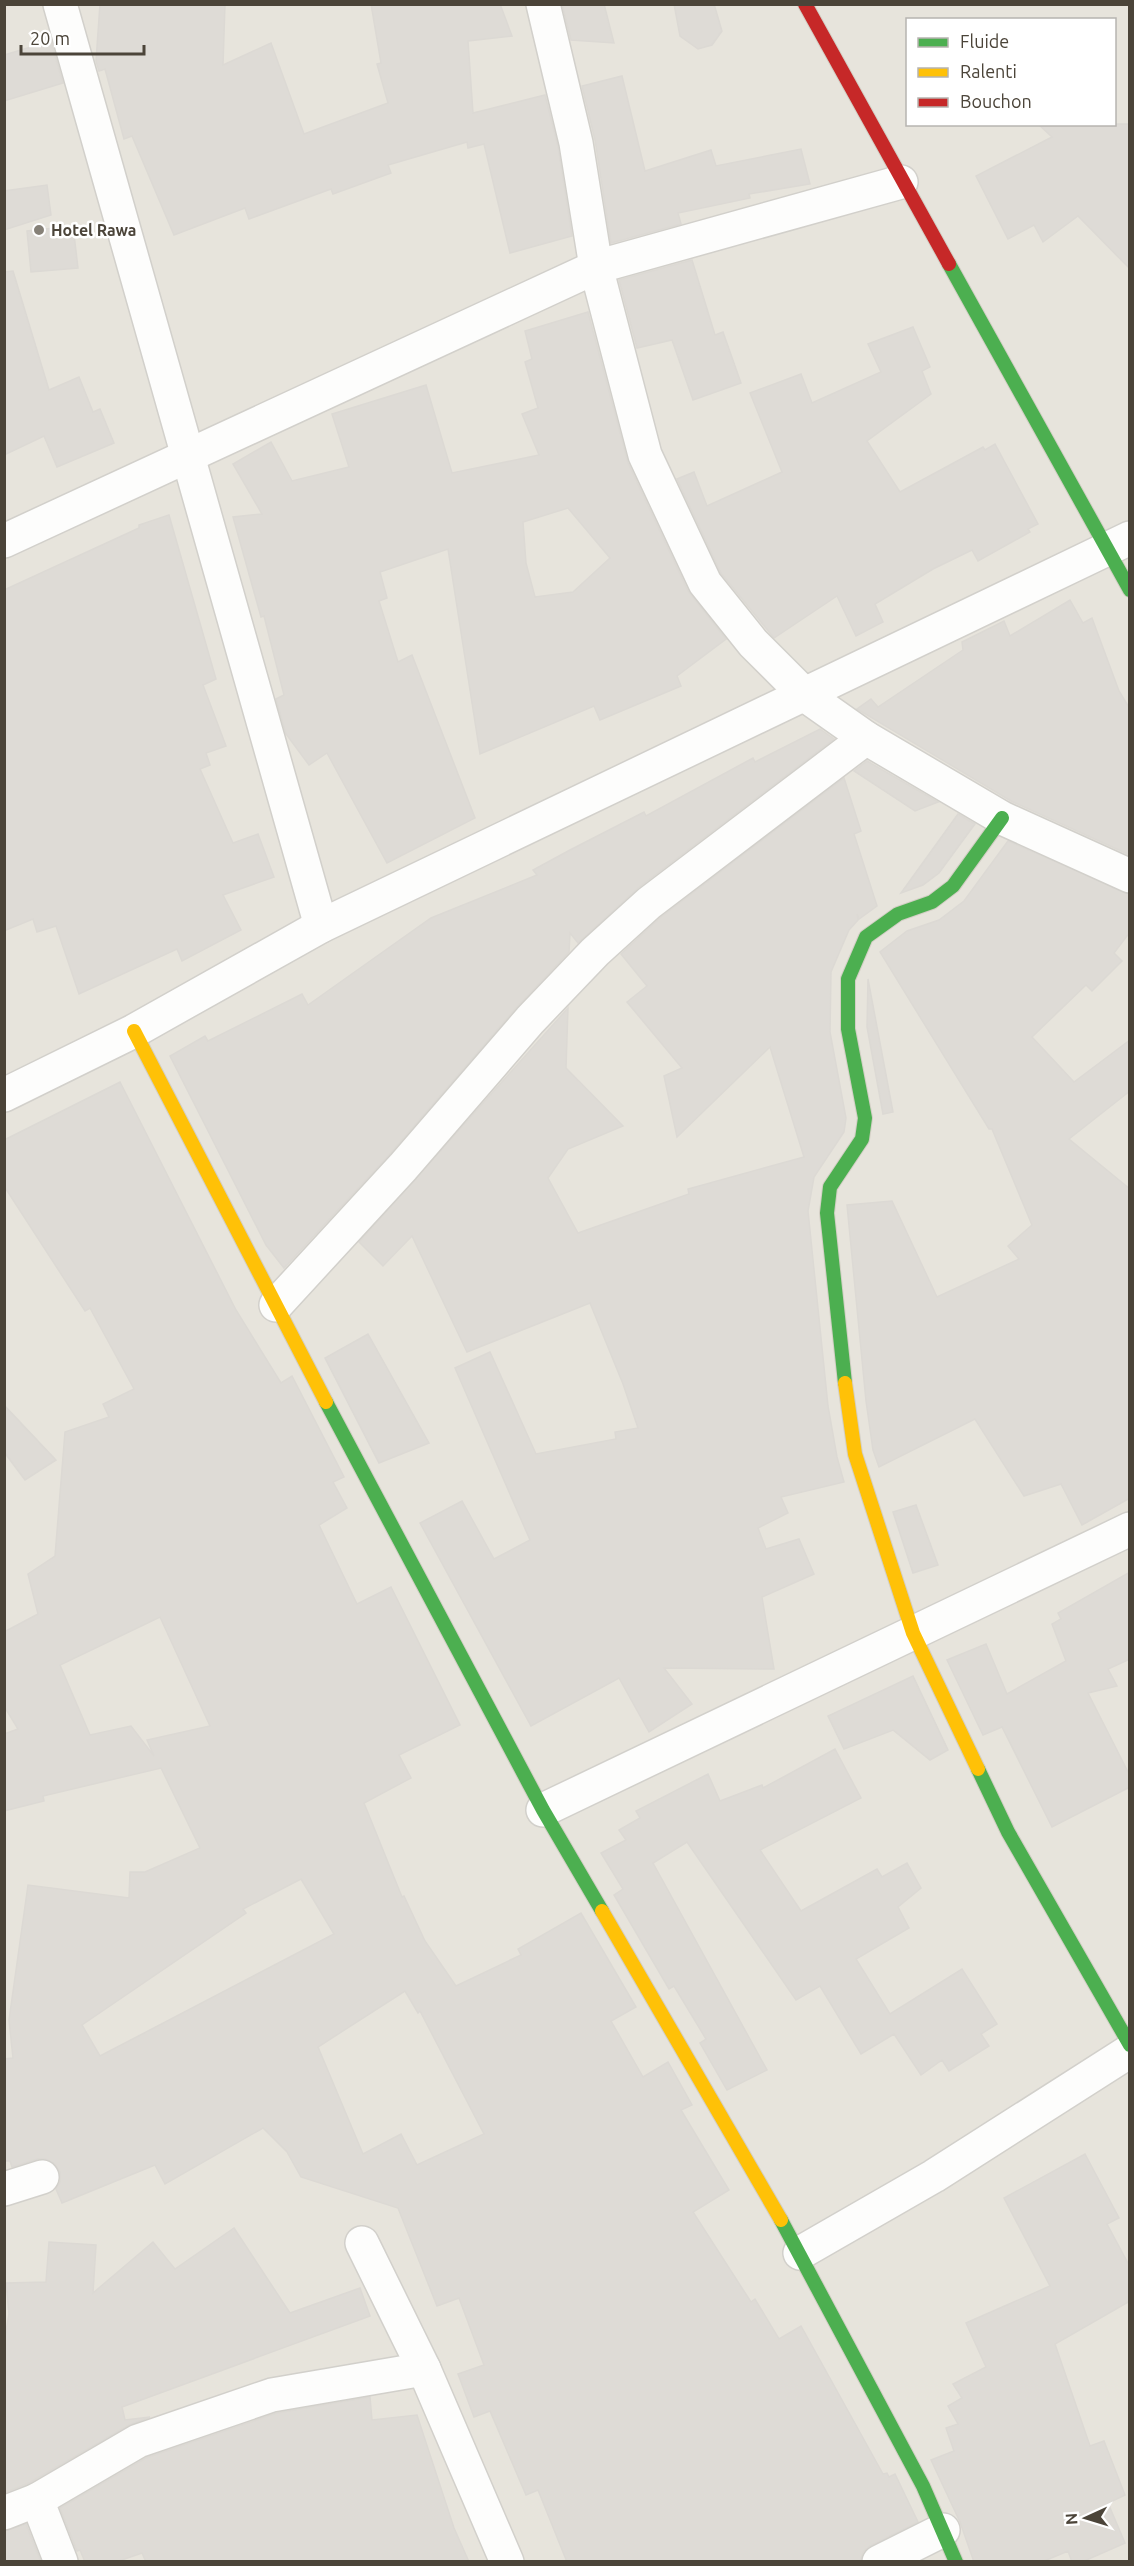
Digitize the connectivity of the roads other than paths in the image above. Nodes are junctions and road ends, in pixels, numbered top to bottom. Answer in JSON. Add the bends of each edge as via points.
{"nodes":[{"id":1,"x":60,"y":4,"type":"edge"},
{"id":2,"x":543,"y":4,"type":"edge"},
{"id":3,"x":805,"y":4,"type":"edge"},
{"id":4,"x":901,"y":182,"type":"junction"},
{"id":5,"x":596,"y":267,"type":"junction"},
{"id":6,"x":186,"y":456,"type":"junction"},
{"id":7,"x":4,"y":541,"type":"edge"},
{"id":8,"x":1119,"y":544,"type":"edge"},
{"id":9,"x":1130,"y":590,"type":"edge"},
{"id":10,"x":805,"y":695,"type":"junction"},
{"id":11,"x":866,"y":738,"type":"junction"},
{"id":12,"x":1002,"y":818,"type":"junction"},
{"id":13,"x":1130,"y":876,"type":"edge"},
{"id":14,"x":321,"y":926,"type":"junction"},
{"id":15,"x":134,"y":1031,"type":"junction"},
{"id":16,"x":4,"y":1095,"type":"edge"},
{"id":17,"x":276,"y":1305,"type":"junction"},
{"id":18,"x":1130,"y":1529,"type":"edge"},
{"id":19,"x":913,"y":1633,"type":"junction"},
{"id":20,"x":543,"y":1810,"type":"junction"},
{"id":21,"x":1130,"y":2045,"type":"edge"},
{"id":22,"x":1130,"y":2051,"type":"edge"},
{"id":23,"x":42,"y":2177,"type":"dead end"},
{"id":24,"x":4,"y":2189,"type":"edge"},
{"id":25,"x":362,"y":2243,"type":"dead end"},
{"id":26,"x":800,"y":2253,"type":"junction"},
{"id":27,"x":424,"y":2369,"type":"junction"},
{"id":28,"x":37,"y":2500,"type":"junction"},
{"id":29,"x":4,"y":2513,"type":"edge"},
{"id":30,"x":943,"y":2530,"type":"junction"},
{"id":31,"x":62,"y":2562,"type":"edge"},
{"id":32,"x":507,"y":2562,"type":"edge"},
{"id":33,"x":879,"y":2562,"type":"edge"},
{"id":34,"x":956,"y":2562,"type":"edge"}],
"edges":[{"from":1,"to":6,"type":"street"},
{"from":2,"to":5,"type":"street","via":[[576,143]]},
{"from":3,"to":4,"type":"street"},
{"from":4,"to":5,"type":"street"},
{"from":4,"to":8,"type":"street"},
{"from":5,"to":6,"type":"street"},
{"from":5,"to":10,"type":"street","via":[[645,455],[705,583],[753,643]]},
{"from":6,"to":7,"type":"street"},
{"from":6,"to":14,"type":"street"},
{"from":8,"to":9,"type":"street"},
{"from":8,"to":10,"type":"street"},
{"from":10,"to":11,"type":"street"},
{"from":10,"to":14,"type":"street"},
{"from":11,"to":12,"type":"street"},
{"from":11,"to":17,"type":"street","via":[[649,903],[595,952]]},
{"from":12,"to":13,"type":"street"},
{"from":12,"to":19,"type":"street","via":[[953,886],[932,902],[898,914],[866,937],[848,979],[848,1029],[865,1118],[862,1139],[830,1187],[826,1213],[855,1454]]},
{"from":14,"to":15,"type":"street"},
{"from":15,"to":16,"type":"street"},
{"from":15,"to":17,"type":"street"},
{"from":17,"to":20,"type":"street"},
{"from":18,"to":19,"type":"street"},
{"from":19,"to":20,"type":"street"},
{"from":19,"to":21,"type":"street","via":[[1008,1832]]},
{"from":20,"to":26,"type":"street"},
{"from":22,"to":26,"type":"street","via":[[934,2176]]},
{"from":23,"to":24,"type":"street"},
{"from":25,"to":27,"type":"street"},
{"from":26,"to":30,"type":"street"},
{"from":27,"to":28,"type":"street","via":[[272,2395],[138,2441]]},
{"from":27,"to":32,"type":"street"},
{"from":28,"to":29,"type":"street"},
{"from":28,"to":31,"type":"street"},
{"from":30,"to":33,"type":"street"},
{"from":30,"to":34,"type":"street"}]}
